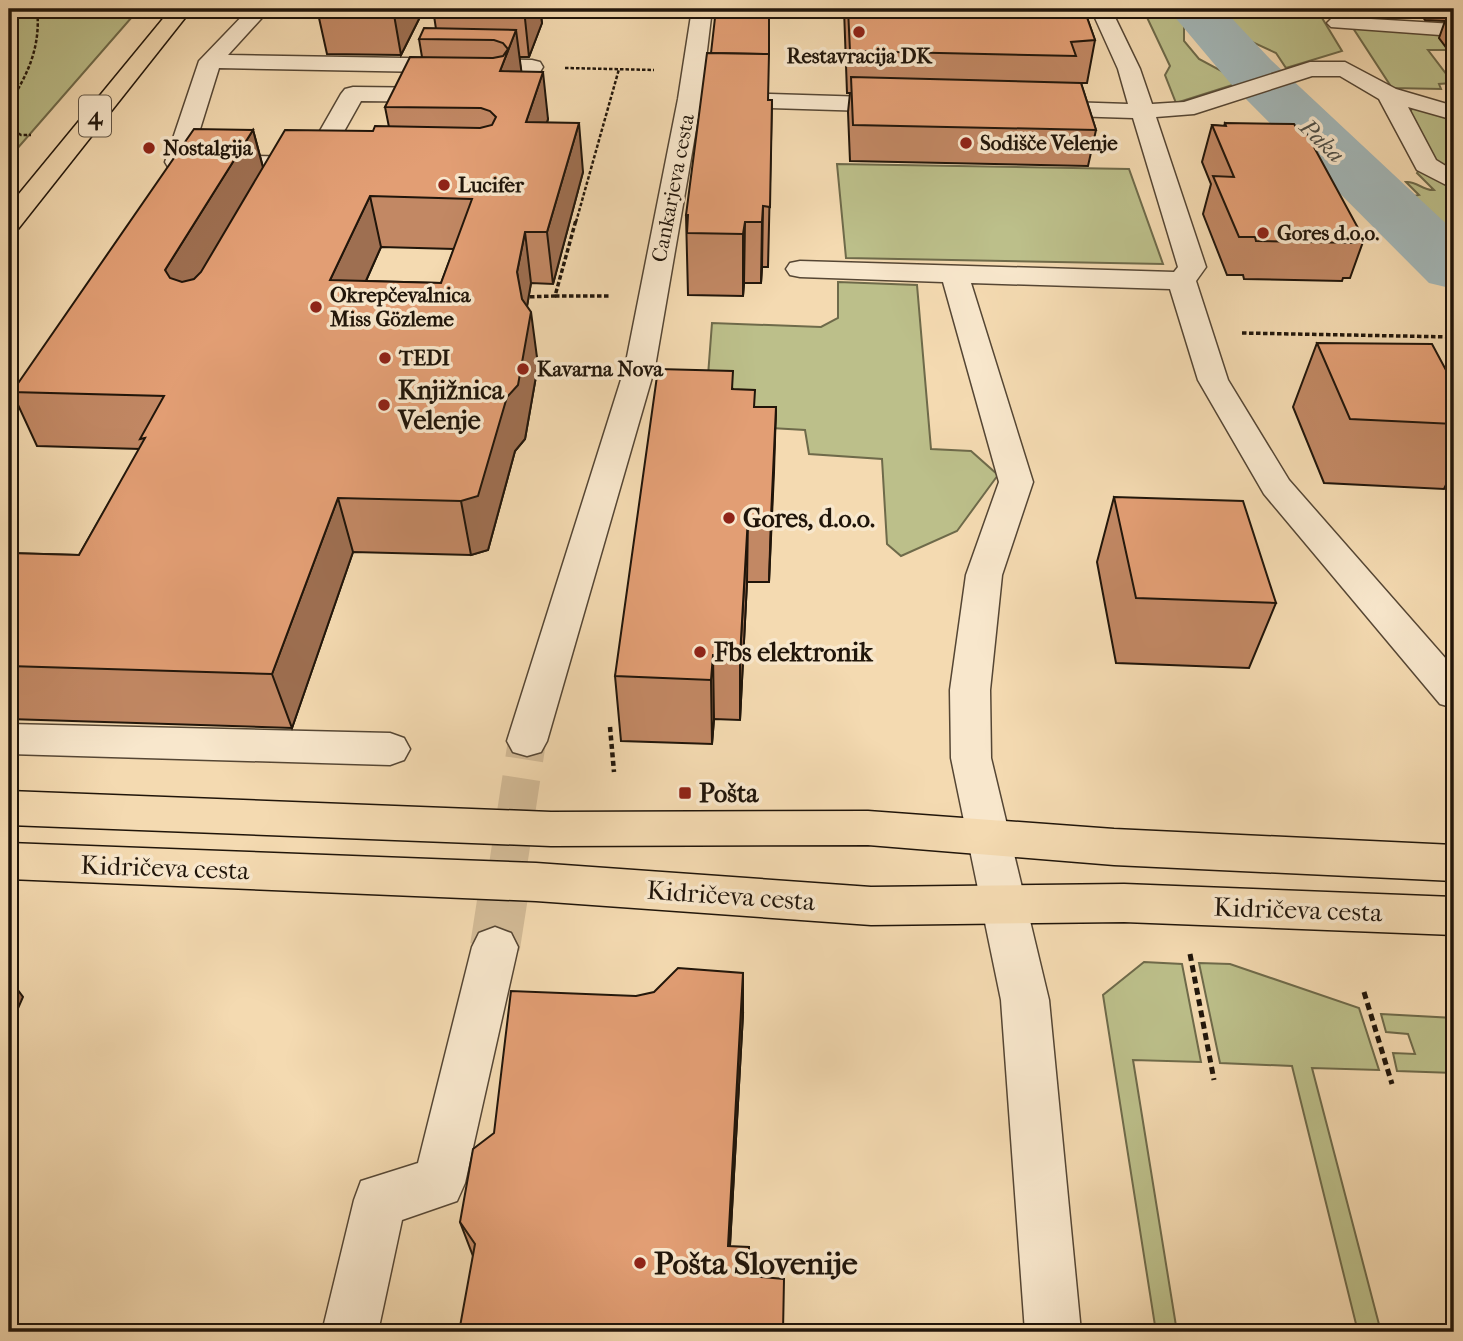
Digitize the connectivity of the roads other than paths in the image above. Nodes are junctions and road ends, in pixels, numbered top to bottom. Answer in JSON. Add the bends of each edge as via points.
{"nodes":[{"id":1,"x":182,"y":9,"type":"edge"},
{"id":2,"x":260,"y":9,"type":"edge"},
{"id":3,"x":702,"y":9,"type":"edge"},
{"id":4,"x":1100,"y":9,"type":"edge"},
{"id":5,"x":1338,"y":23,"type":"dead end"},
{"id":6,"x":1454,"y":30,"type":"edge"},
{"id":7,"x":210,"y":61,"type":"junction"},
{"id":8,"x":533,"y":67,"type":"road end"},
{"id":9,"x":1388,"y":94,"type":"junction"},
{"id":10,"x":472,"y":96,"type":"edge"},
{"id":11,"x":690,"y":99,"type":"junction"},
{"id":12,"x":923,"y":105,"type":"edge"},
{"id":13,"x":1019,"y":108,"type":"edge"},
{"id":14,"x":1143,"y":111,"type":"junction"},
{"id":15,"x":1454,"y":113,"type":"edge"},
{"id":16,"x":340,"y":165,"type":"edge"},
{"id":17,"x":294,"y":172,"type":"junction"},
{"id":18,"x":1454,"y":181,"type":"edge"},
{"id":19,"x":9,"y":223,"type":"edge"},
{"id":20,"x":800,"y":269,"type":"dead end"},
{"id":21,"x":954,"y":272,"type":"junction"},
{"id":22,"x":1182,"y":281,"type":"junction"},
{"id":23,"x":1454,"y":694,"type":"edge"},
{"id":24,"x":9,"y":739,"type":"edge"},
{"id":25,"x":527,"y":741,"type":"tunnel mouth"},
{"id":26,"x":390,"y":749,"type":"dead end"},
{"id":27,"x":9,"y":808,"type":"edge"},
{"id":28,"x":990,"y":838,"type":"junction"},
{"id":29,"x":9,"y":862,"type":"edge"},
{"id":30,"x":1454,"y":863,"type":"edge"},
{"id":31,"x":1003,"y":906,"type":"junction"},
{"id":32,"x":1454,"y":916,"type":"edge"},
{"id":33,"x":495,"y":947,"type":"tunnel mouth"},
{"id":34,"x":350,"y":1332,"type":"edge"},
{"id":35,"x":1053,"y":1332,"type":"edge"}],
"edges":[{"from":1,"to":19,"type":"main road","number":"4"},
{"from":2,"to":7,"type":"street"},
{"from":3,"to":11,"type":"street","name":"Cankarjeva cesta"},
{"from":4,"to":14,"type":"street"},
{"from":5,"to":6,"type":"street"},
{"from":7,"to":8,"type":"street"},
{"from":7,"to":17,"type":"street","via":[[177,162]]},
{"from":9,"to":14,"type":"street","via":[[1345,69],[1310,69],[1186,109]]},
{"from":9,"to":15,"type":"street"},
{"from":9,"to":18,"type":"street","via":[[1426,164]]},
{"from":10,"to":17,"type":"street","via":[[353,94]]},
{"from":11,"to":12,"type":"street"},
{"from":11,"to":25,"type":"street","name":"Cankarjeva cesta","via":[[640,367]]},
{"from":13,"to":14,"type":"street"},
{"from":14,"to":22,"type":"street","via":[[1192,267]]},
{"from":16,"to":17,"type":"street"},
{"from":20,"to":21,"type":"street"},
{"from":21,"to":22,"type":"street"},
{"from":21,"to":28,"type":"street","via":[[1016,482],[984,575],[970,690],[971,758]]},
{"from":22,"to":23,"type":"street","via":[[1213,380],[1276,486]]},
{"from":24,"to":26,"type":"street"},
{"from":27,"to":28,"type":"main road","name":"Kidričeva cesta","via":[[551,828],[868,828]]},
{"from":28,"to":30,"type":"main road","name":"Kidričeva cesta"},
{"from":28,"to":31,"type":"street"},
{"from":29,"to":31,"type":"main road","name":"Kidričeva cesta","via":[[536,882],[871,906]]},
{"from":31,"to":32,"type":"main road","name":"Kidričeva cesta","via":[[1125,903]]},
{"from":31,"to":35,"type":"street","via":[[1025,1000]]},
{"from":33,"to":34,"type":"street","via":[[439,1183],[380,1200]]}]}
